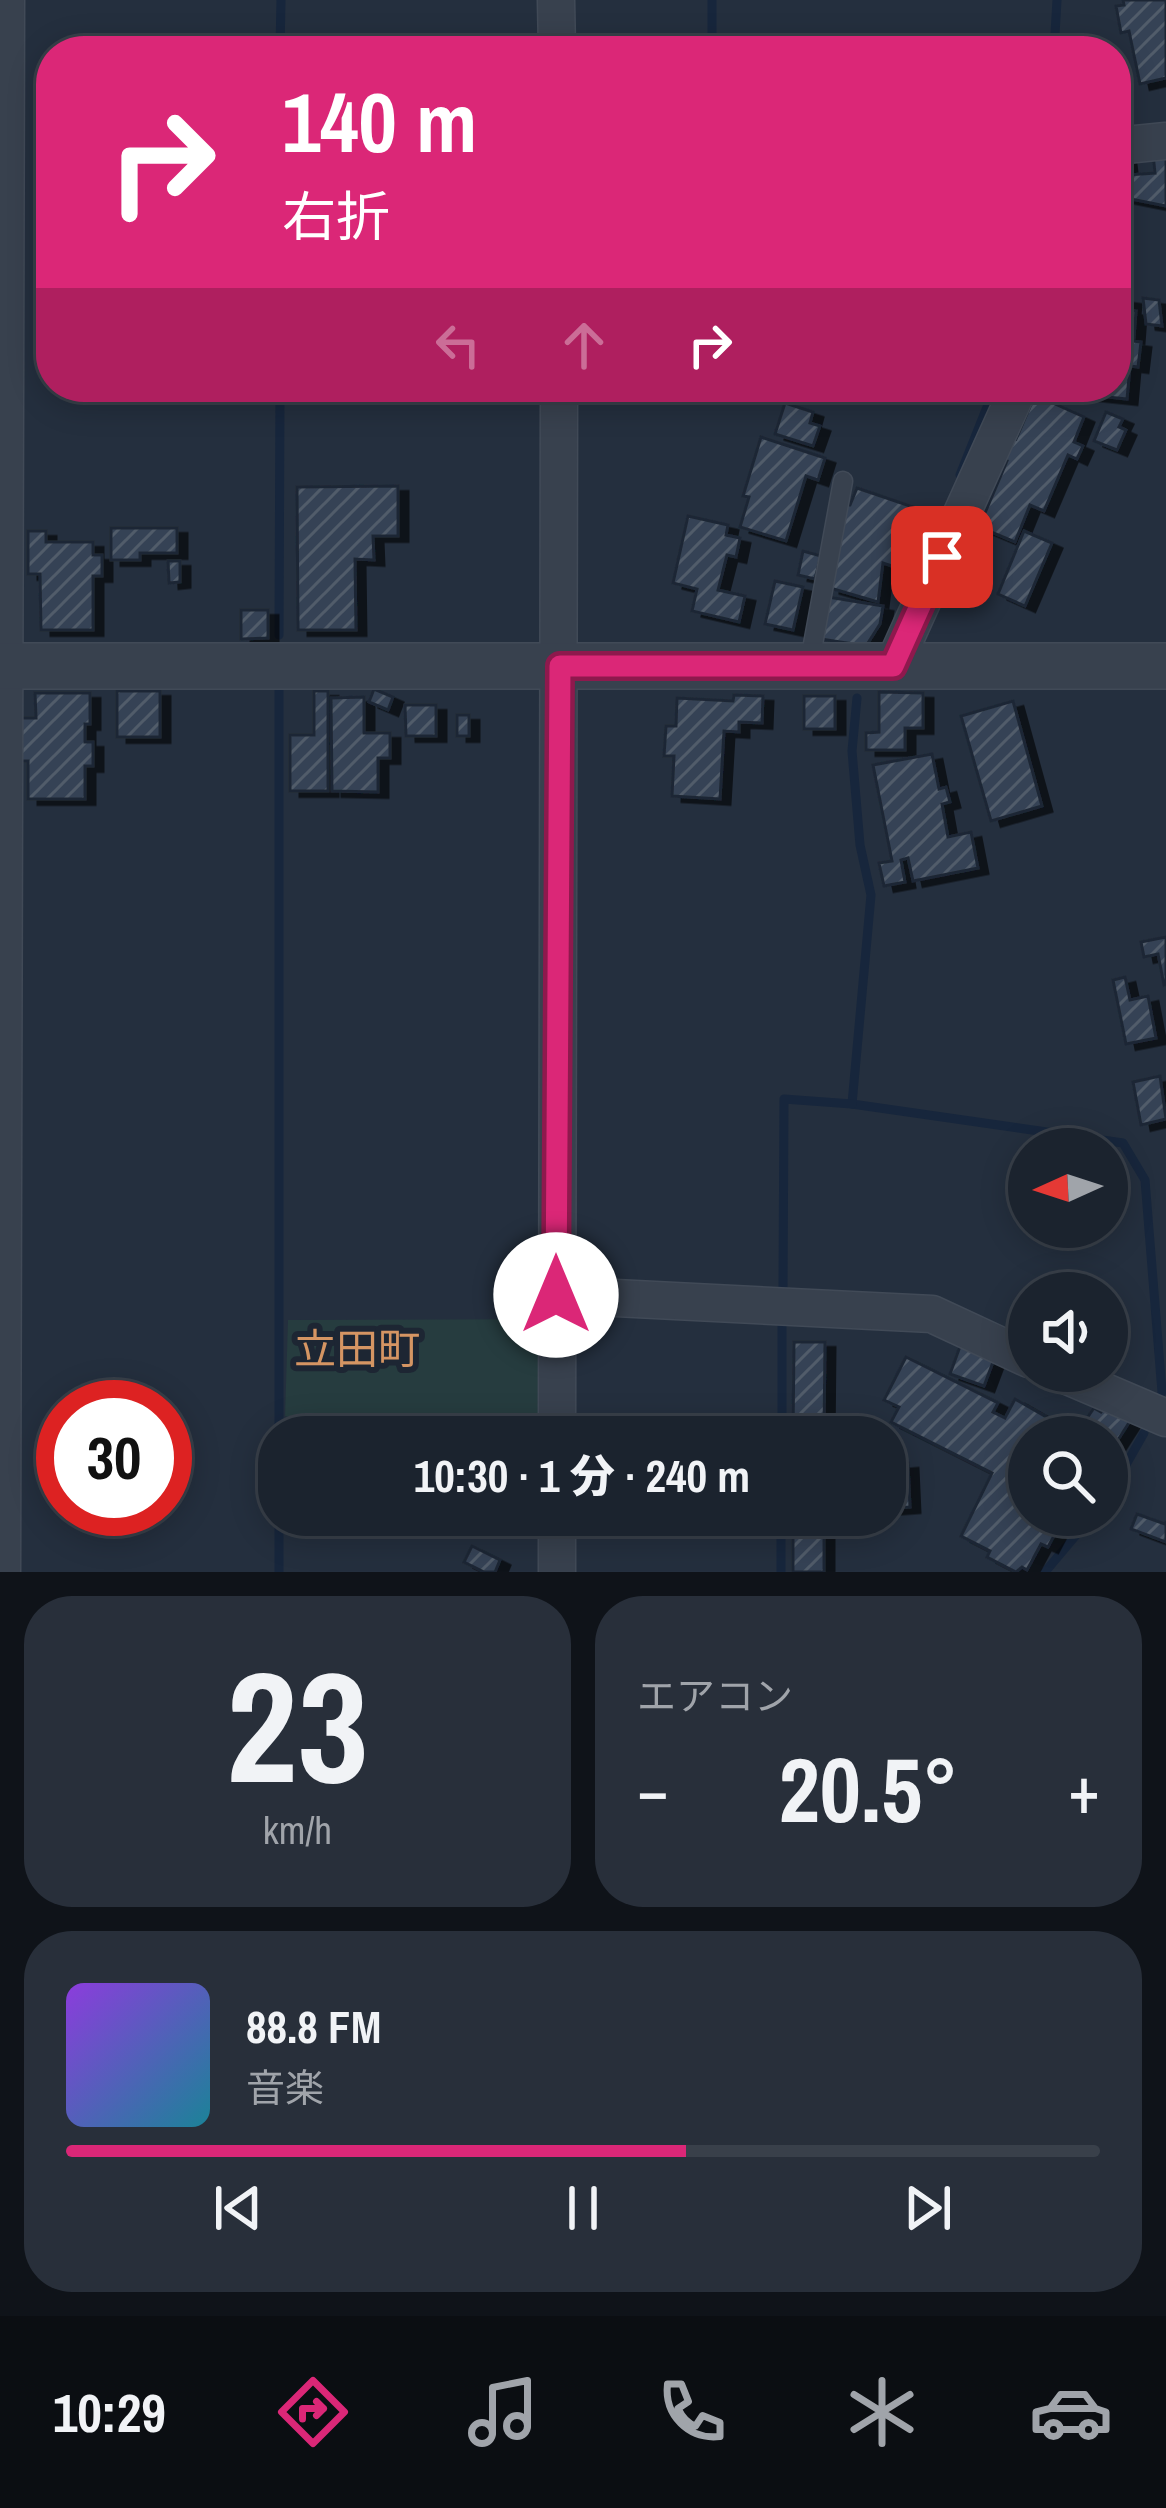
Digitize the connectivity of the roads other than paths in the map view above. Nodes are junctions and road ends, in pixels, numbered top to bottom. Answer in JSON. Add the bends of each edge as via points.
{"nodes":[{"id":1,"x":6,"y":0,"type":"edge"},
{"id":2,"x":556,"y":0,"type":"edge"},
{"id":3,"x":556,"y":36,"type":"edge"},
{"id":4,"x":1166,"y":141,"type":"edge"},
{"id":5,"x":1131,"y":144,"type":"edge"},
{"id":6,"x":559,"y":402,"type":"edge"},
{"id":7,"x":1011,"y":402,"type":"edge"},
{"id":8,"x":843,"y":481,"type":"dead end"},
{"id":9,"x":2,"y":666,"type":"edge"},
{"id":10,"x":560,"y":666,"type":"junction"},
{"id":11,"x":809,"y":666,"type":"junction"},
{"id":12,"x":893,"y":666,"type":"junction"},
{"id":13,"x":1166,"y":666,"type":"edge"},
{"id":14,"x":556,"y":1295,"type":"junction"},
{"id":15,"x":1008,"y":1349,"type":"edge"},
{"id":16,"x":1105,"y":1392,"type":"edge"},
{"id":17,"x":557,"y":1416,"type":"edge"},
{"id":18,"x":1166,"y":1418,"type":"edge"},
{"id":19,"x":557,"y":1536,"type":"edge"},
{"id":20,"x":2,"y":1572,"type":"edge"},
{"id":21,"x":557,"y":1572,"type":"edge"}],
"edges":[{"from":1,"to":9,"type":"street"},
{"from":2,"to":3,"type":"street"},
{"from":4,"to":5,"type":"street"},
{"from":6,"to":10,"type":"street"},
{"from":7,"to":12,"type":"street"},
{"from":8,"to":11,"type":"lane"},
{"from":9,"to":10,"type":"street"},
{"from":9,"to":20,"type":"street"},
{"from":10,"to":11,"type":"street"},
{"from":10,"to":14,"type":"street"},
{"from":11,"to":12,"type":"street"},
{"from":12,"to":13,"type":"street"},
{"from":14,"to":15,"type":"street","via":[[932,1314]]},
{"from":14,"to":17,"type":"street"},
{"from":16,"to":18,"type":"street"},
{"from":19,"to":21,"type":"street"}]}
